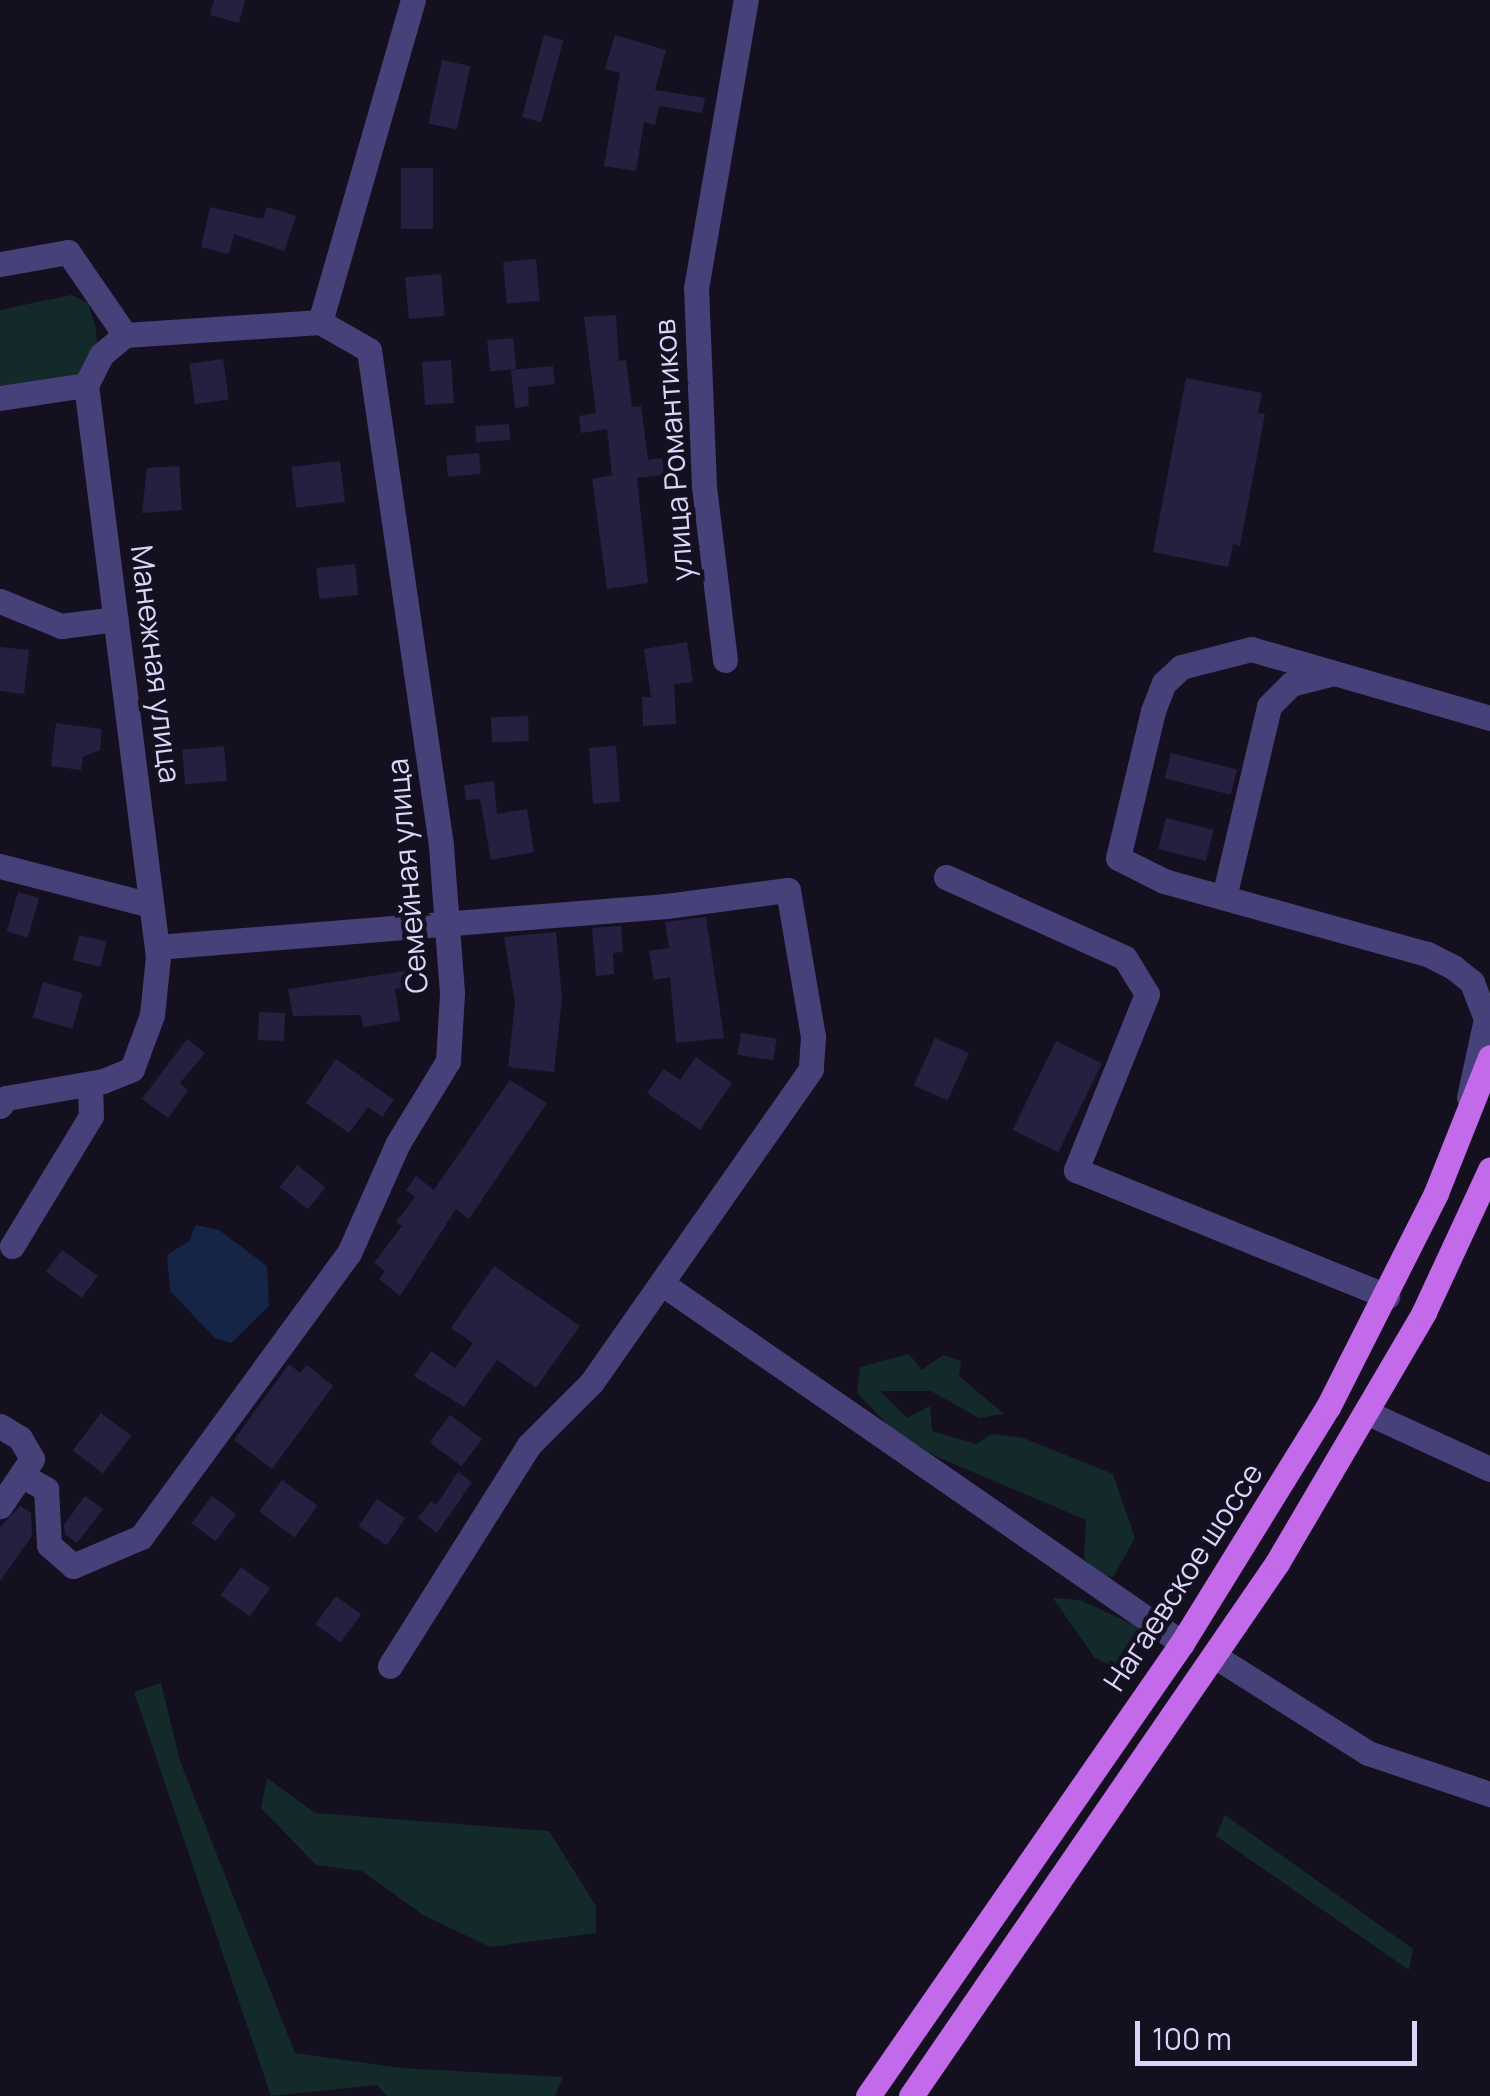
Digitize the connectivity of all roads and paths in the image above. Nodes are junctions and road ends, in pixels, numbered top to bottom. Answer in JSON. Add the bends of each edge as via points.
{"nodes":[{"id":1,"x":413,"y":0,"type":"edge"},
{"id":2,"x":746,"y":0,"type":"edge"},
{"id":3,"x":0,"y":264,"type":"edge"},
{"id":4,"x":320,"y":322,"type":"junction"},
{"id":5,"x":124,"y":335,"type":"junction"},
{"id":6,"x":86,"y":384,"type":"junction"},
{"id":7,"x":0,"y":398,"type":"edge"},
{"id":8,"x":0,"y":601,"type":"edge"},
{"id":9,"x":116,"y":618,"type":"junction"},
{"id":10,"x":725,"y":660,"type":"dead end"},
{"id":11,"x":1330,"y":674,"type":"junction"},
{"id":12,"x":1490,"y":718,"type":"edge"},
{"id":13,"x":0,"y":866,"type":"edge"},
{"id":14,"x":946,"y":878,"type":"dead end"},
{"id":15,"x":1224,"y":897,"type":"junction"},
{"id":16,"x":151,"y":905,"type":"junction"},
{"id":17,"x":450,"y":923,"type":"junction"},
{"id":18,"x":157,"y":947,"type":"junction"},
{"id":19,"x":1490,"y":1057,"type":"edge"},
{"id":20,"x":90,"y":1084,"type":"junction"},
{"id":21,"x":0,"y":1106,"type":"edge"},
{"id":22,"x":1465,"y":1124,"type":"junction"},
{"id":23,"x":1490,"y":1170,"type":"edge"},
{"id":24,"x":1482,"y":1206,"type":"edge"},
{"id":25,"x":12,"y":1246,"type":"dead end"},
{"id":26,"x":664,"y":1285,"type":"junction"},
{"id":27,"x":1387,"y":1296,"type":"junction"},
{"id":28,"x":1368,"y":1413,"type":"junction"},
{"id":29,"x":0,"y":1426,"type":"edge"},
{"id":30,"x":1490,"y":1469,"type":"edge"},
{"id":31,"x":21,"y":1475,"type":"junction"},
{"id":32,"x":0,"y":1506,"type":"edge"},
{"id":33,"x":1182,"y":1644,"type":"junction"},
{"id":34,"x":1216,"y":1657,"type":"junction"},
{"id":35,"x":390,"y":1666,"type":"dead end"},
{"id":36,"x":1490,"y":1794,"type":"edge"},
{"id":37,"x":1120,"y":1796,"type":"junction"},
{"id":38,"x":867,"y":2096,"type":"edge"},
{"id":39,"x":911,"y":2096,"type":"edge"},
{"id":40,"x":925,"y":2096,"type":"edge"}],
"edges":[{"from":1,"to":4,"type":"street"},
{"from":2,"to":10,"type":"street","name":"улица Романтиков","via":[[696,288],[704,486]]},
{"from":3,"to":5,"type":"street","via":[[68,252]]},
{"from":4,"to":5,"type":"street"},
{"from":4,"to":17,"type":"street","name":"Семейная улица","via":[[369,350]]},
{"from":5,"to":6,"type":"street","via":[[101,355]]},
{"from":6,"to":7,"type":"street"},
{"from":6,"to":9,"type":"street","name":"Манежная улица"},
{"from":8,"to":9,"type":"street","via":[[61,626]]},
{"from":9,"to":16,"type":"street","name":"Манежная улица"},
{"from":11,"to":12,"type":"street"},
{"from":11,"to":15,"type":"street","via":[[1292,684],[1269,706]]},
{"from":11,"to":15,"type":"street","via":[[1230,650],[1181,667],[1164,684],[1118,858],[1164,881]]},
{"from":13,"to":16,"type":"street"},
{"from":14,"to":27,"type":"street","via":[[1125,958],[1147,994],[1076,1170]]},
{"from":15,"to":22,"type":"street","via":[[1427,954],[1472,982],[1486,1018]]},
{"from":16,"to":18,"type":"street","name":"Манежная улица"},
{"from":17,"to":18,"type":"street"},
{"from":17,"to":26,"type":"street","via":[[788,890],[814,1038],[811,1069],[728,1180]]},
{"from":17,"to":31,"type":"street","name":"Семейная улица","via":[[448,1061],[398,1143],[349,1254],[141,1538],[73,1566],[49,1545],[46,1489]]},
{"from":18,"to":20,"type":"street","name":"Манежная улица","via":[[152,1015],[132,1069]]},
{"from":19,"to":22,"type":"main road","name":"Нагаевское шоссе"},
{"from":20,"to":21,"type":"street","name":"Манежная улица","via":[[6,1098]]},
{"from":20,"to":25,"type":"street","via":[[90,1116]]},
{"from":22,"to":27,"type":"main road","name":"Нагаевское шоссе"},
{"from":23,"to":24,"type":"main road"},
{"from":24,"to":28,"type":"main road"},
{"from":26,"to":33,"type":"street"},
{"from":26,"to":35,"type":"street","via":[[591,1383],[529,1445]]},
{"from":27,"to":33,"type":"main road","name":"Нагаевское шоссе","via":[[1328,1407]]},
{"from":28,"to":30,"type":"street"},
{"from":28,"to":34,"type":"main road"},
{"from":29,"to":31,"type":"street","via":[[20,1438],[32,1458]]},
{"from":31,"to":32,"type":"street"},
{"from":33,"to":38,"type":"main road","name":"Нагаевское шоссе"},
{"from":34,"to":36,"type":"street","via":[[1368,1752]]},
{"from":34,"to":37,"type":"main road"},
{"from":37,"to":39,"type":"main road"},
{"from":37,"to":40,"type":"main road"}]}
